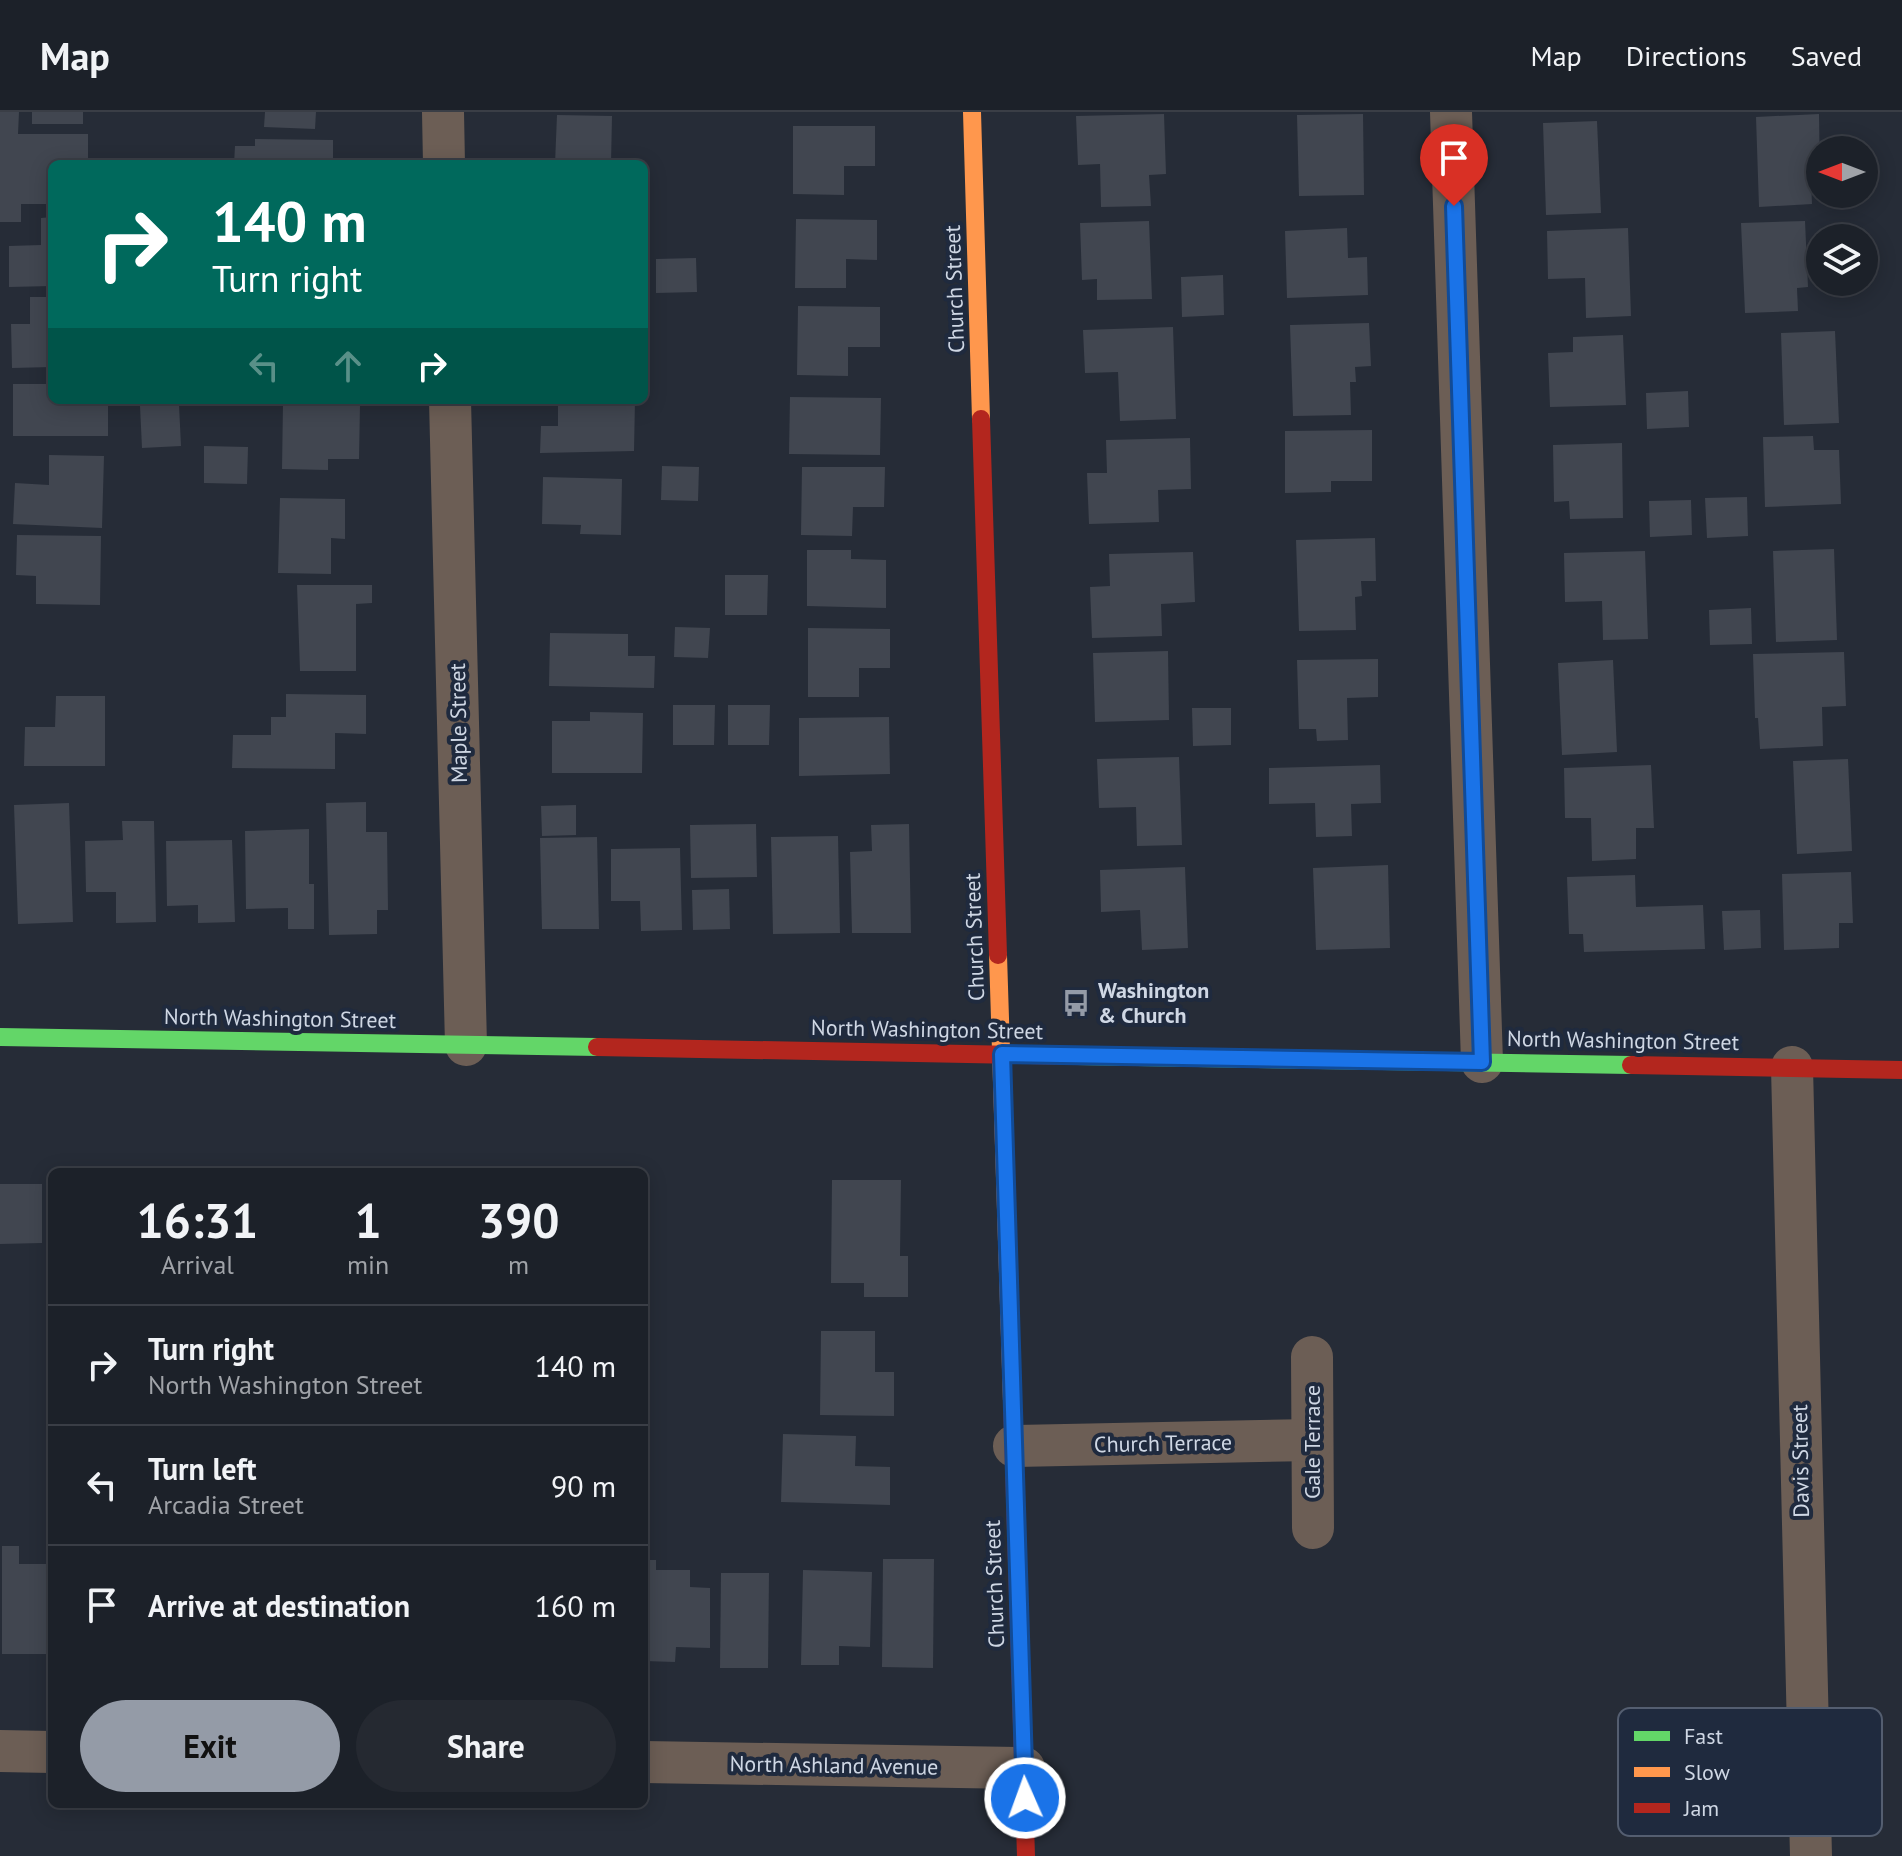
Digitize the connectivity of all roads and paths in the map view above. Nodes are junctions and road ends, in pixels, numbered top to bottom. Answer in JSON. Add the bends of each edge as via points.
{"nodes":[{"id":1,"x":443,"y":112,"type":"edge"},
{"id":2,"x":972,"y":112,"type":"edge"},
{"id":3,"x":1451,"y":112,"type":"edge"},
{"id":4,"x":444,"y":160,"type":"edge"},
{"id":5,"x":450,"y":404,"type":"edge"},
{"id":6,"x":0,"y":1037,"type":"edge"},
{"id":7,"x":466,"y":1045,"type":"junction"},
{"id":8,"x":1002,"y":1054,"type":"junction"},
{"id":9,"x":1482,"y":1062,"type":"junction"},
{"id":10,"x":1792,"y":1067,"type":"junction"},
{"id":11,"x":1902,"y":1070,"type":"edge"},
{"id":12,"x":1312,"y":1357,"type":"dead end"},
{"id":13,"x":1312,"y":1440,"type":"junction"},
{"id":14,"x":1014,"y":1446,"type":"junction"},
{"id":15,"x":1313,"y":1528,"type":"dead end"},
{"id":16,"x":1807,"y":1708,"type":"edge"},
{"id":17,"x":0,"y":1751,"type":"edge"},
{"id":18,"x":48,"y":1752,"type":"edge"},
{"id":19,"x":648,"y":1762,"type":"edge"},
{"id":20,"x":1024,"y":1768,"type":"junction"},
{"id":21,"x":1811,"y":1836,"type":"edge"},
{"id":22,"x":1026,"y":1856,"type":"edge"},
{"id":23,"x":1811,"y":1856,"type":"edge"}],
"edges":[{"from":1,"to":4,"type":"street"},
{"from":2,"to":8,"type":"street","name":"Church Street"},
{"from":3,"to":9,"type":"street"},
{"from":5,"to":7,"type":"street","name":"Maple Street"},
{"from":6,"to":7,"type":"street","name":"North Washington Street"},
{"from":7,"to":8,"type":"street","name":"North Washington Street"},
{"from":8,"to":9,"type":"street","name":"North Washington Street"},
{"from":8,"to":14,"type":"street","name":"Church Street"},
{"from":9,"to":10,"type":"street","name":"North Washington Street"},
{"from":10,"to":11,"type":"street","name":"North Washington Street"},
{"from":10,"to":16,"type":"street","name":"Davis Street"},
{"from":12,"to":13,"type":"street","name":"Gale Terrace"},
{"from":13,"to":14,"type":"street","name":"Church Terrace"},
{"from":13,"to":15,"type":"street","name":"Gale Terrace"},
{"from":14,"to":20,"type":"street","name":"Church Street"},
{"from":17,"to":18,"type":"street"},
{"from":19,"to":20,"type":"street","name":"North Ashland Avenue"},
{"from":20,"to":22,"type":"street","name":"Church Street"},
{"from":21,"to":23,"type":"street","name":"Davis Street"}]}
